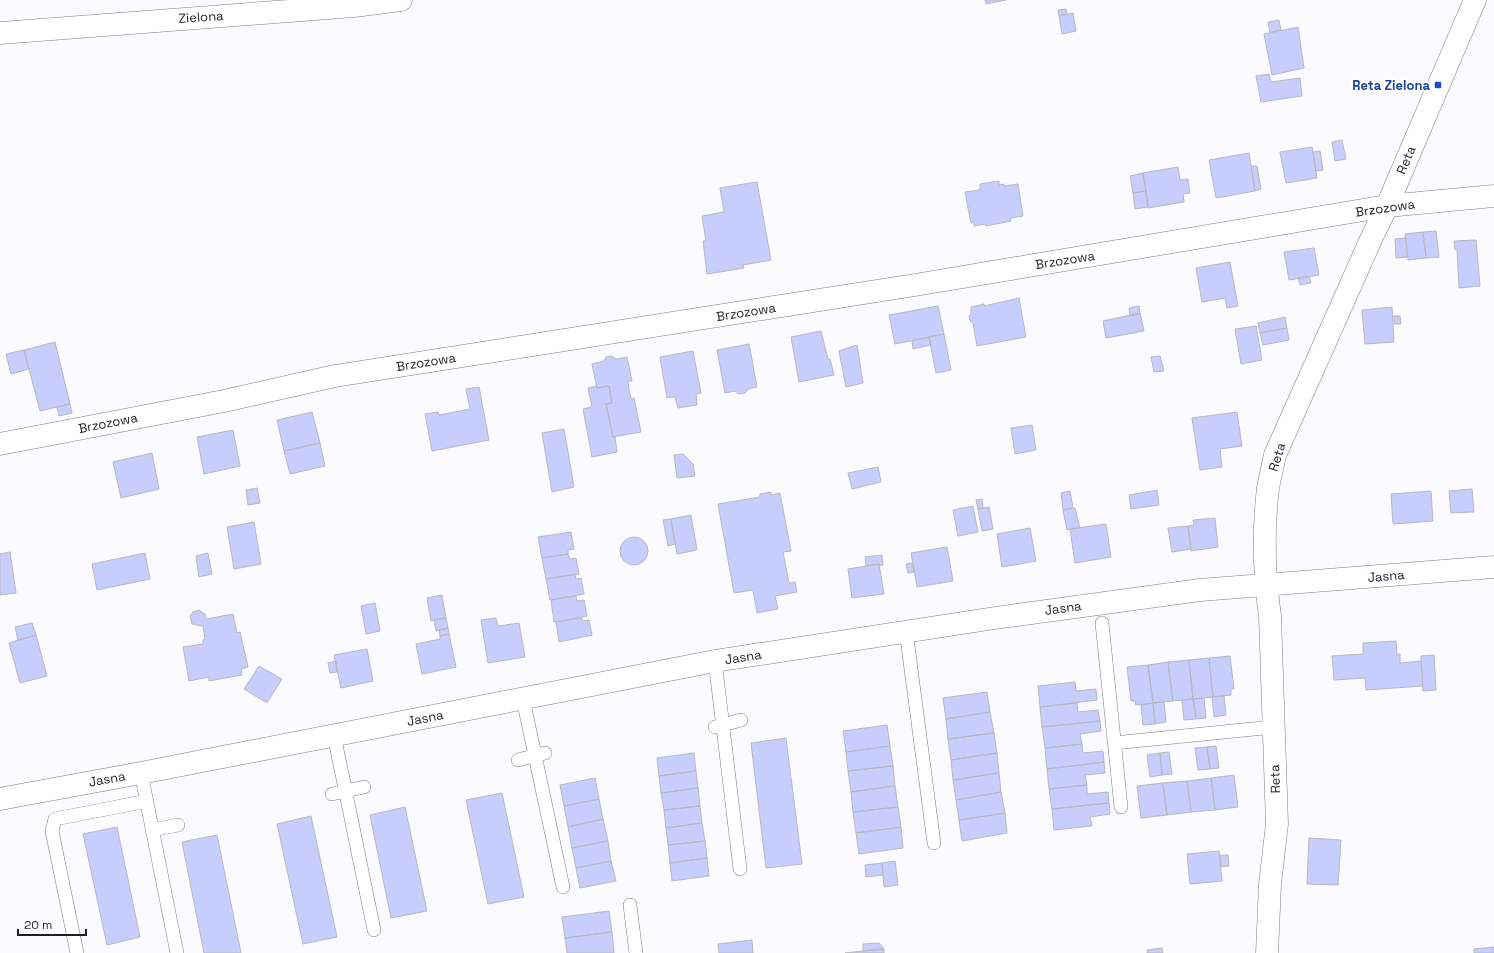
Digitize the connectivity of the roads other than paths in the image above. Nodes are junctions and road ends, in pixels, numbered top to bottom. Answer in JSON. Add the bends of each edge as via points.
{"nodes":[{"id":1,"x":401,"y":0,"type":"edge"},
{"id":2,"x":1475,"y":0,"type":"edge"},
{"id":3,"x":0,"y":32,"type":"edge"},
{"id":4,"x":1494,"y":196,"type":"edge"},
{"id":5,"x":1387,"y":206,"type":"junction"},
{"id":6,"x":0,"y":444,"type":"edge"},
{"id":7,"x":1494,"y":567,"type":"edge"},
{"id":8,"x":1266,"y":585,"type":"junction"},
{"id":9,"x":1102,"y":623,"type":"dead end"},
{"id":10,"x":906,"y":632,"type":"junction"},
{"id":11,"x":715,"y":661,"type":"junction"},
{"id":12,"x":523,"y":699,"type":"junction"},
{"id":13,"x":741,"y":720,"type":"dead end"},
{"id":14,"x":719,"y":726,"type":"junction"},
{"id":15,"x":1273,"y":727,"type":"junction"},
{"id":16,"x":334,"y":735,"type":"junction"},
{"id":17,"x":1114,"y":743,"type":"junction"},
{"id":18,"x":540,"y":755,"type":"junction"},
{"id":19,"x":518,"y":760,"type":"dead end"},
{"id":20,"x":141,"y":773,"type":"junction"},
{"id":21,"x":364,"y":787,"type":"dead end"},
{"id":22,"x":345,"y":791,"type":"junction"},
{"id":23,"x":332,"y":794,"type":"dead end"},
{"id":24,"x":0,"y":799,"type":"edge"},
{"id":25,"x":147,"y":801,"type":"junction"},
{"id":26,"x":1121,"y":807,"type":"dead end"},
{"id":27,"x":178,"y":825,"type":"dead end"},
{"id":28,"x":152,"y":830,"type":"junction"},
{"id":29,"x":934,"y":843,"type":"dead end"},
{"id":30,"x":740,"y":869,"type":"dead end"},
{"id":31,"x":563,"y":887,"type":"dead end"},
{"id":32,"x":630,"y":905,"type":"dead end"},
{"id":33,"x":374,"y":930,"type":"dead end"},
{"id":34,"x":77,"y":953,"type":"edge"},
{"id":35,"x":177,"y":953,"type":"edge"},
{"id":36,"x":636,"y":953,"type":"edge"},
{"id":37,"x":1267,"y":953,"type":"edge"}],
"edges":[{"from":1,"to":3,"type":"street","name":"Zielona","via":[[354,6]]},
{"from":2,"to":5,"type":"street","name":"Reta"},
{"from":4,"to":5,"type":"street","name":"Brzozowa"},
{"from":5,"to":6,"type":"street","name":"Brzozowa","via":[[923,284],[335,376],[224,402]]},
{"from":5,"to":8,"type":"street","name":"Reta","via":[[1275,455],[1268,487],[1265,524]]},
{"from":7,"to":8,"type":"street","name":"Jasna"},
{"from":8,"to":10,"type":"street","name":"Jasna","via":[[1200,590]]},
{"from":8,"to":15,"type":"street","name":"Reta","via":[[1270,616]]},
{"from":9,"to":17,"type":"lane"},
{"from":10,"to":11,"type":"street","name":"Jasna"},
{"from":10,"to":29,"type":"lane"},
{"from":11,"to":12,"type":"street","name":"Jasna"},
{"from":11,"to":14,"type":"lane"},
{"from":12,"to":16,"type":"street","name":"Jasna"},
{"from":12,"to":18,"type":"lane"},
{"from":13,"to":14,"type":"lane"},
{"from":14,"to":30,"type":"lane"},
{"from":15,"to":17,"type":"lane"},
{"from":15,"to":37,"type":"street","name":"Reta","via":[[1277,824],[1270,884]]},
{"from":16,"to":20,"type":"street","name":"Jasna"},
{"from":16,"to":22,"type":"lane"},
{"from":17,"to":26,"type":"lane"},
{"from":18,"to":19,"type":"lane"},
{"from":18,"to":31,"type":"lane"},
{"from":20,"to":24,"type":"street","name":"Jasna"},
{"from":20,"to":25,"type":"lane"},
{"from":21,"to":22,"type":"lane"},
{"from":22,"to":23,"type":"lane"},
{"from":22,"to":33,"type":"lane"},
{"from":25,"to":28,"type":"lane"},
{"from":25,"to":34,"type":"lane","via":[[55,819],[52,831]]},
{"from":27,"to":28,"type":"lane"},
{"from":28,"to":35,"type":"lane"},
{"from":32,"to":36,"type":"lane"}]}
